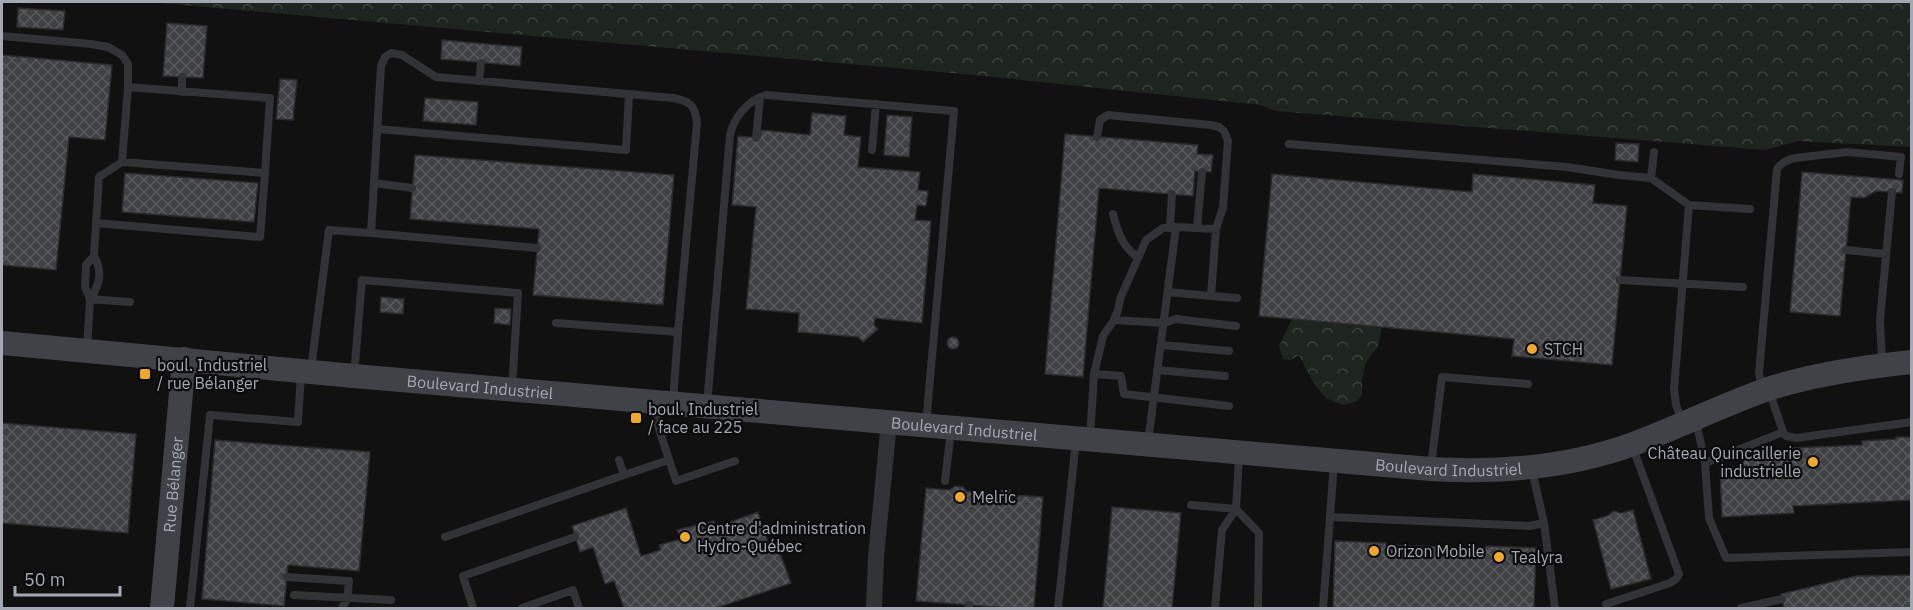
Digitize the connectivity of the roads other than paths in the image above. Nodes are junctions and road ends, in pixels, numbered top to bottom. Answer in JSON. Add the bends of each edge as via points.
{"nodes":[{"id":1,"x":2,"y":36,"type":"edge"},
{"id":2,"x":481,"y":63,"type":"dead end"},
{"id":3,"x":182,"y":77,"type":"dead end"},
{"id":4,"x":480,"y":81,"type":"junction"},
{"id":5,"x":128,"y":87,"type":"junction"},
{"id":6,"x":182,"y":92,"type":"junction"},
{"id":7,"x":629,"y":94,"type":"junction"},
{"id":8,"x":760,"y":97,"type":"junction"},
{"id":9,"x":876,"y":104,"type":"junction"},
{"id":10,"x":377,"y":129,"type":"junction"},
{"id":11,"x":1097,"y":137,"type":"dead end"},
{"id":12,"x":756,"y":138,"type":"dead end"},
{"id":13,"x":1289,"y":144,"type":"dead end"},
{"id":14,"x":872,"y":150,"type":"dead end"},
{"id":15,"x":1654,"y":152,"type":"dead end"},
{"id":16,"x":122,"y":162,"type":"junction"},
{"id":17,"x":1202,"y":172,"type":"dead end"},
{"id":18,"x":265,"y":173,"type":"junction"},
{"id":19,"x":1899,"y":174,"type":"dead end"},
{"id":20,"x":1651,"y":178,"type":"junction"},
{"id":21,"x":374,"y":183,"type":"junction"},
{"id":22,"x":412,"y":188,"type":"dead end"},
{"id":23,"x":1892,"y":192,"type":"dead end"},
{"id":24,"x":1172,"y":194,"type":"dead end"},
{"id":25,"x":1689,"y":205,"type":"junction"},
{"id":26,"x":1750,"y":209,"type":"dead end"},
{"id":27,"x":1113,"y":214,"type":"dead end"},
{"id":28,"x":96,"y":224,"type":"junction"},
{"id":29,"x":1173,"y":227,"type":"junction"},
{"id":30,"x":1197,"y":228,"type":"junction"},
{"id":31,"x":1216,"y":229,"type":"junction"},
{"id":32,"x":371,"y":233,"type":"junction"},
{"id":33,"x":537,"y":248,"type":"dead end"},
{"id":34,"x":1846,"y":250,"type":"dead end"},
{"id":35,"x":1886,"y":254,"type":"junction"},
{"id":36,"x":94,"y":256,"type":"junction"},
{"id":37,"x":1138,"y":258,"type":"junction"},
{"id":38,"x":1620,"y":280,"type":"dead end"},
{"id":39,"x":1682,"y":284,"type":"junction"},
{"id":40,"x":1743,"y":287,"type":"dead end"},
{"id":41,"x":1168,"y":292,"type":"junction"},
{"id":42,"x":1211,"y":296,"type":"junction"},
{"id":43,"x":1238,"y":298,"type":"dead end"},
{"id":44,"x":90,"y":299,"type":"junction"},
{"id":45,"x":130,"y":302,"type":"dead end"},
{"id":46,"x":1114,"y":320,"type":"junction"},
{"id":47,"x":556,"y":323,"type":"dead end"},
{"id":48,"x":1164,"y":323,"type":"junction"},
{"id":49,"x":1236,"y":326,"type":"dead end"},
{"id":50,"x":678,"y":333,"type":"junction"},
{"id":51,"x":2,"y":343,"type":"edge"},
{"id":52,"x":1161,"y":345,"type":"junction"},
{"id":53,"x":87,"y":351,"type":"junction"},
{"id":54,"x":1229,"y":351,"type":"dead end"},
{"id":55,"x":184,"y":359,"type":"junction"},
{"id":56,"x":1911,"y":362,"type":"edge"},
{"id":57,"x":1882,"y":365,"type":"junction"},
{"id":58,"x":1157,"y":370,"type":"junction"},
{"id":59,"x":306,"y":371,"type":"junction"},
{"id":60,"x":1094,"y":374,"type":"junction"},
{"id":61,"x":354,"y":376,"type":"junction"},
{"id":62,"x":1225,"y":376,"type":"dead end"},
{"id":63,"x":1528,"y":384,"type":"dead end"},
{"id":64,"x":512,"y":388,"type":"junction"},
{"id":65,"x":1766,"y":390,"type":"junction"},
{"id":66,"x":1153,"y":398,"type":"junction"},
{"id":67,"x":666,"y":402,"type":"junction"},
{"id":68,"x":707,"y":405,"type":"junction"},
{"id":69,"x":1229,"y":406,"type":"dead end"},
{"id":70,"x":1688,"y":421,"type":"junction"},
{"id":71,"x":889,"y":422,"type":"junction"},
{"id":72,"x":1911,"y":422,"type":"edge"},
{"id":73,"x":926,"y":424,"type":"junction"},
{"id":74,"x":951,"y":427,"type":"junction"},
{"id":75,"x":1783,"y":432,"type":"junction"},
{"id":76,"x":1083,"y":438,"type":"junction"},
{"id":77,"x":1148,"y":444,"type":"junction"},
{"id":78,"x":1632,"y":444,"type":"junction"},
{"id":79,"x":1240,"y":452,"type":"junction"},
{"id":80,"x":669,"y":459,"type":"junction"},
{"id":81,"x":619,"y":460,"type":"dead end"},
{"id":82,"x":1335,"y":460,"type":"junction"},
{"id":83,"x":735,"y":462,"type":"dead end"},
{"id":84,"x":1705,"y":463,"type":"junction"},
{"id":85,"x":1531,"y":468,"type":"junction"},
{"id":86,"x":1431,"y":469,"type":"junction"},
{"id":87,"x":624,"y":475,"type":"junction"},
{"id":88,"x":945,"y":481,"type":"dead end"},
{"id":89,"x":1191,"y":505,"type":"dead end"},
{"id":90,"x":1236,"y":509,"type":"junction"},
{"id":91,"x":1330,"y":517,"type":"junction"},
{"id":92,"x":1544,"y":524,"type":"junction"},
{"id":93,"x":445,"y":537,"type":"dead end"},
{"id":94,"x":575,"y":537,"type":"dead end"},
{"id":95,"x":1911,"y":552,"type":"edge"},
{"id":96,"x":287,"y":577,"type":"dead end"},
{"id":97,"x":294,"y":596,"type":"dead end"},
{"id":98,"x":347,"y":598,"type":"junction"},
{"id":99,"x":1782,"y":599,"type":"dead end"},
{"id":100,"x":391,"y":600,"type":"dead end"},
{"id":101,"x":1606,"y":604,"type":"dead end"},
{"id":102,"x":522,"y":608,"type":"edge"},
{"id":103,"x":162,"y":609,"type":"edge"},
{"id":104,"x":190,"y":609,"type":"edge"},
{"id":105,"x":342,"y":609,"type":"edge"},
{"id":106,"x":473,"y":609,"type":"edge"},
{"id":107,"x":579,"y":609,"type":"edge"},
{"id":108,"x":874,"y":609,"type":"edge"},
{"id":109,"x":1058,"y":609,"type":"edge"},
{"id":110,"x":1215,"y":609,"type":"edge"},
{"id":111,"x":1258,"y":609,"type":"edge"},
{"id":112,"x":1323,"y":609,"type":"edge"},
{"id":113,"x":1555,"y":609,"type":"edge"},
{"id":114,"x":1741,"y":609,"type":"edge"}],
"edges":[{"from":1,"to":5,"type":"lane","via":[[40,35],[116,51],[128,64]]},
{"from":2,"to":4,"type":"lane"},
{"from":3,"to":6,"type":"lane"},
{"from":4,"to":7,"type":"lane"},
{"from":4,"to":10,"type":"lane","via":[[436,77],[402,55],[391,53],[381,66]]},
{"from":5,"to":6,"type":"lane"},
{"from":5,"to":16,"type":"lane"},
{"from":6,"to":18,"type":"lane","via":[[270,98]]},
{"from":7,"to":10,"type":"lane","via":[[626,150]]},
{"from":7,"to":50,"type":"lane","via":[[684,100],[696,114]]},
{"from":8,"to":9,"type":"lane"},
{"from":8,"to":12,"type":"lane"},
{"from":8,"to":68,"type":"lane","via":[[736,119],[730,135]]},
{"from":9,"to":14,"type":"lane"},
{"from":9,"to":73,"type":"lane","via":[[954,111]]},
{"from":10,"to":21,"type":"lane"},
{"from":11,"to":31,"type":"lane","via":[[1100,120],[1108,115],[1196,123],[1224,131],[1228,141],[1223,207]]},
{"from":13,"to":20,"type":"lane","via":[[1567,167]]},
{"from":15,"to":20,"type":"lane"},
{"from":16,"to":18,"type":"lane"},
{"from":16,"to":28,"type":"lane","via":[[99,177]]},
{"from":17,"to":30,"type":"lane"},
{"from":18,"to":28,"type":"lane","via":[[260,237]]},
{"from":19,"to":65,"type":"lane","via":[[1901,158],[1847,152],[1795,158],[1780,164],[1759,373]]},
{"from":20,"to":25,"type":"lane"},
{"from":21,"to":22,"type":"lane"},
{"from":21,"to":32,"type":"lane"},
{"from":23,"to":35,"type":"lane"},
{"from":24,"to":29,"type":"lane"},
{"from":25,"to":26,"type":"lane"},
{"from":25,"to":39,"type":"lane"},
{"from":27,"to":37,"type":"lane","via":[[1123,244]]},
{"from":28,"to":36,"type":"lane"},
{"from":29,"to":30,"type":"lane"},
{"from":29,"to":37,"type":"lane","via":[[1163,228],[1146,240]]},
{"from":29,"to":41,"type":"lane"},
{"from":30,"to":31,"type":"lane"},
{"from":31,"to":42,"type":"lane"},
{"from":32,"to":33,"type":"lane"},
{"from":32,"to":59,"type":"lane","via":[[329,230]]},
{"from":34,"to":35,"type":"lane"},
{"from":35,"to":57,"type":"lane","via":[[1880,320]]},
{"from":36,"to":44,"type":"lane","via":[[86,266],[85,287]]},
{"from":36,"to":44,"type":"lane","via":[[100,266],[98,288]]},
{"from":37,"to":46,"type":"lane"},
{"from":38,"to":39,"type":"lane"},
{"from":39,"to":40,"type":"lane"},
{"from":39,"to":70,"type":"lane","via":[[1674,389],[1676,405]]},
{"from":41,"to":42,"type":"lane"},
{"from":41,"to":48,"type":"lane"},
{"from":42,"to":43,"type":"lane"},
{"from":44,"to":45,"type":"lane"},
{"from":44,"to":53,"type":"lane"},
{"from":46,"to":48,"type":"lane"},
{"from":46,"to":60,"type":"lane","via":[[1103,336]]},
{"from":47,"to":50,"type":"lane"},
{"from":48,"to":49,"type":"lane","via":[[1176,320]]},
{"from":48,"to":52,"type":"lane"},
{"from":50,"to":67,"type":"lane"},
{"from":51,"to":53,"type":"street","name":"Boulevard Industriel"},
{"from":52,"to":54,"type":"lane"},
{"from":52,"to":58,"type":"lane"},
{"from":53,"to":55,"type":"street","name":"Boulevard Industriel"},
{"from":55,"to":59,"type":"street","name":"Boulevard Industriel"},
{"from":55,"to":103,"type":"street","name":"Rue Bélanger"},
{"from":56,"to":57,"type":"street","name":"Boulevard Industriel"},
{"from":57,"to":65,"type":"street","name":"Boulevard Industriel","via":[[1821,375]]},
{"from":58,"to":62,"type":"lane"},
{"from":58,"to":66,"type":"lane"},
{"from":59,"to":61,"type":"street","name":"Boulevard Industriel"},
{"from":59,"to":104,"type":"lane","via":[[298,422],[210,415]]},
{"from":60,"to":66,"type":"lane","via":[[1121,376],[1124,394]]},
{"from":60,"to":76,"type":"lane"},
{"from":61,"to":64,"type":"street","name":"Boulevard Industriel"},
{"from":61,"to":64,"type":"lane","via":[[362,280],[518,293]]},
{"from":63,"to":86,"type":"lane","via":[[1442,377]]},
{"from":64,"to":67,"type":"street","name":"Boulevard Industriel"},
{"from":65,"to":70,"type":"street","name":"Boulevard Industriel"},
{"from":65,"to":75,"type":"lane"},
{"from":66,"to":69,"type":"lane"},
{"from":66,"to":77,"type":"lane"},
{"from":67,"to":68,"type":"street","name":"Boulevard Industriel"},
{"from":67,"to":80,"type":"lane","via":[[657,423]]},
{"from":68,"to":71,"type":"street","name":"Boulevard Industriel"},
{"from":70,"to":78,"type":"street","name":"Boulevard Industriel"},
{"from":70,"to":84,"type":"lane","via":[[1698,430]]},
{"from":71,"to":73,"type":"street","name":"Boulevard Industriel"},
{"from":71,"to":108,"type":"street"},
{"from":72,"to":75,"type":"lane","via":[[1796,438]]},
{"from":73,"to":74,"type":"street","name":"Boulevard Industriel"},
{"from":74,"to":76,"type":"street","name":"Boulevard Industriel"},
{"from":74,"to":88,"type":"lane"},
{"from":75,"to":84,"type":"lane"},
{"from":76,"to":77,"type":"street","name":"Boulevard Industriel"},
{"from":76,"to":109,"type":"lane"},
{"from":77,"to":79,"type":"street","name":"Boulevard Industriel"},
{"from":78,"to":85,"type":"street","name":"Boulevard Industriel"},
{"from":78,"to":101,"type":"lane","via":[[1679,573],[1670,583]]},
{"from":79,"to":82,"type":"street","name":"Boulevard Industriel"},
{"from":79,"to":90,"type":"lane"},
{"from":80,"to":83,"type":"lane","via":[[676,481]]},
{"from":80,"to":87,"type":"lane"},
{"from":81,"to":87,"type":"lane"},
{"from":82,"to":86,"type":"street","name":"Boulevard Industriel"},
{"from":82,"to":91,"type":"lane"},
{"from":84,"to":95,"type":"lane","via":[[1709,518],[1726,558]]},
{"from":85,"to":86,"type":"street","name":"Boulevard Industriel"},
{"from":85,"to":92,"type":"lane"},
{"from":87,"to":93,"type":"lane"},
{"from":89,"to":90,"type":"lane"},
{"from":90,"to":110,"type":"lane","via":[[1222,530]]},
{"from":90,"to":111,"type":"lane","via":[[1259,533]]},
{"from":91,"to":92,"type":"lane"},
{"from":91,"to":112,"type":"lane"},
{"from":92,"to":113,"type":"lane"},
{"from":94,"to":106,"type":"lane","via":[[463,576]]},
{"from":96,"to":98,"type":"lane","via":[[349,581]]},
{"from":97,"to":98,"type":"lane"},
{"from":98,"to":100,"type":"lane"},
{"from":98,"to":105,"type":"lane"},
{"from":99,"to":114,"type":"lane"},
{"from":102,"to":107,"type":"lane","via":[[573,590]]}]}
